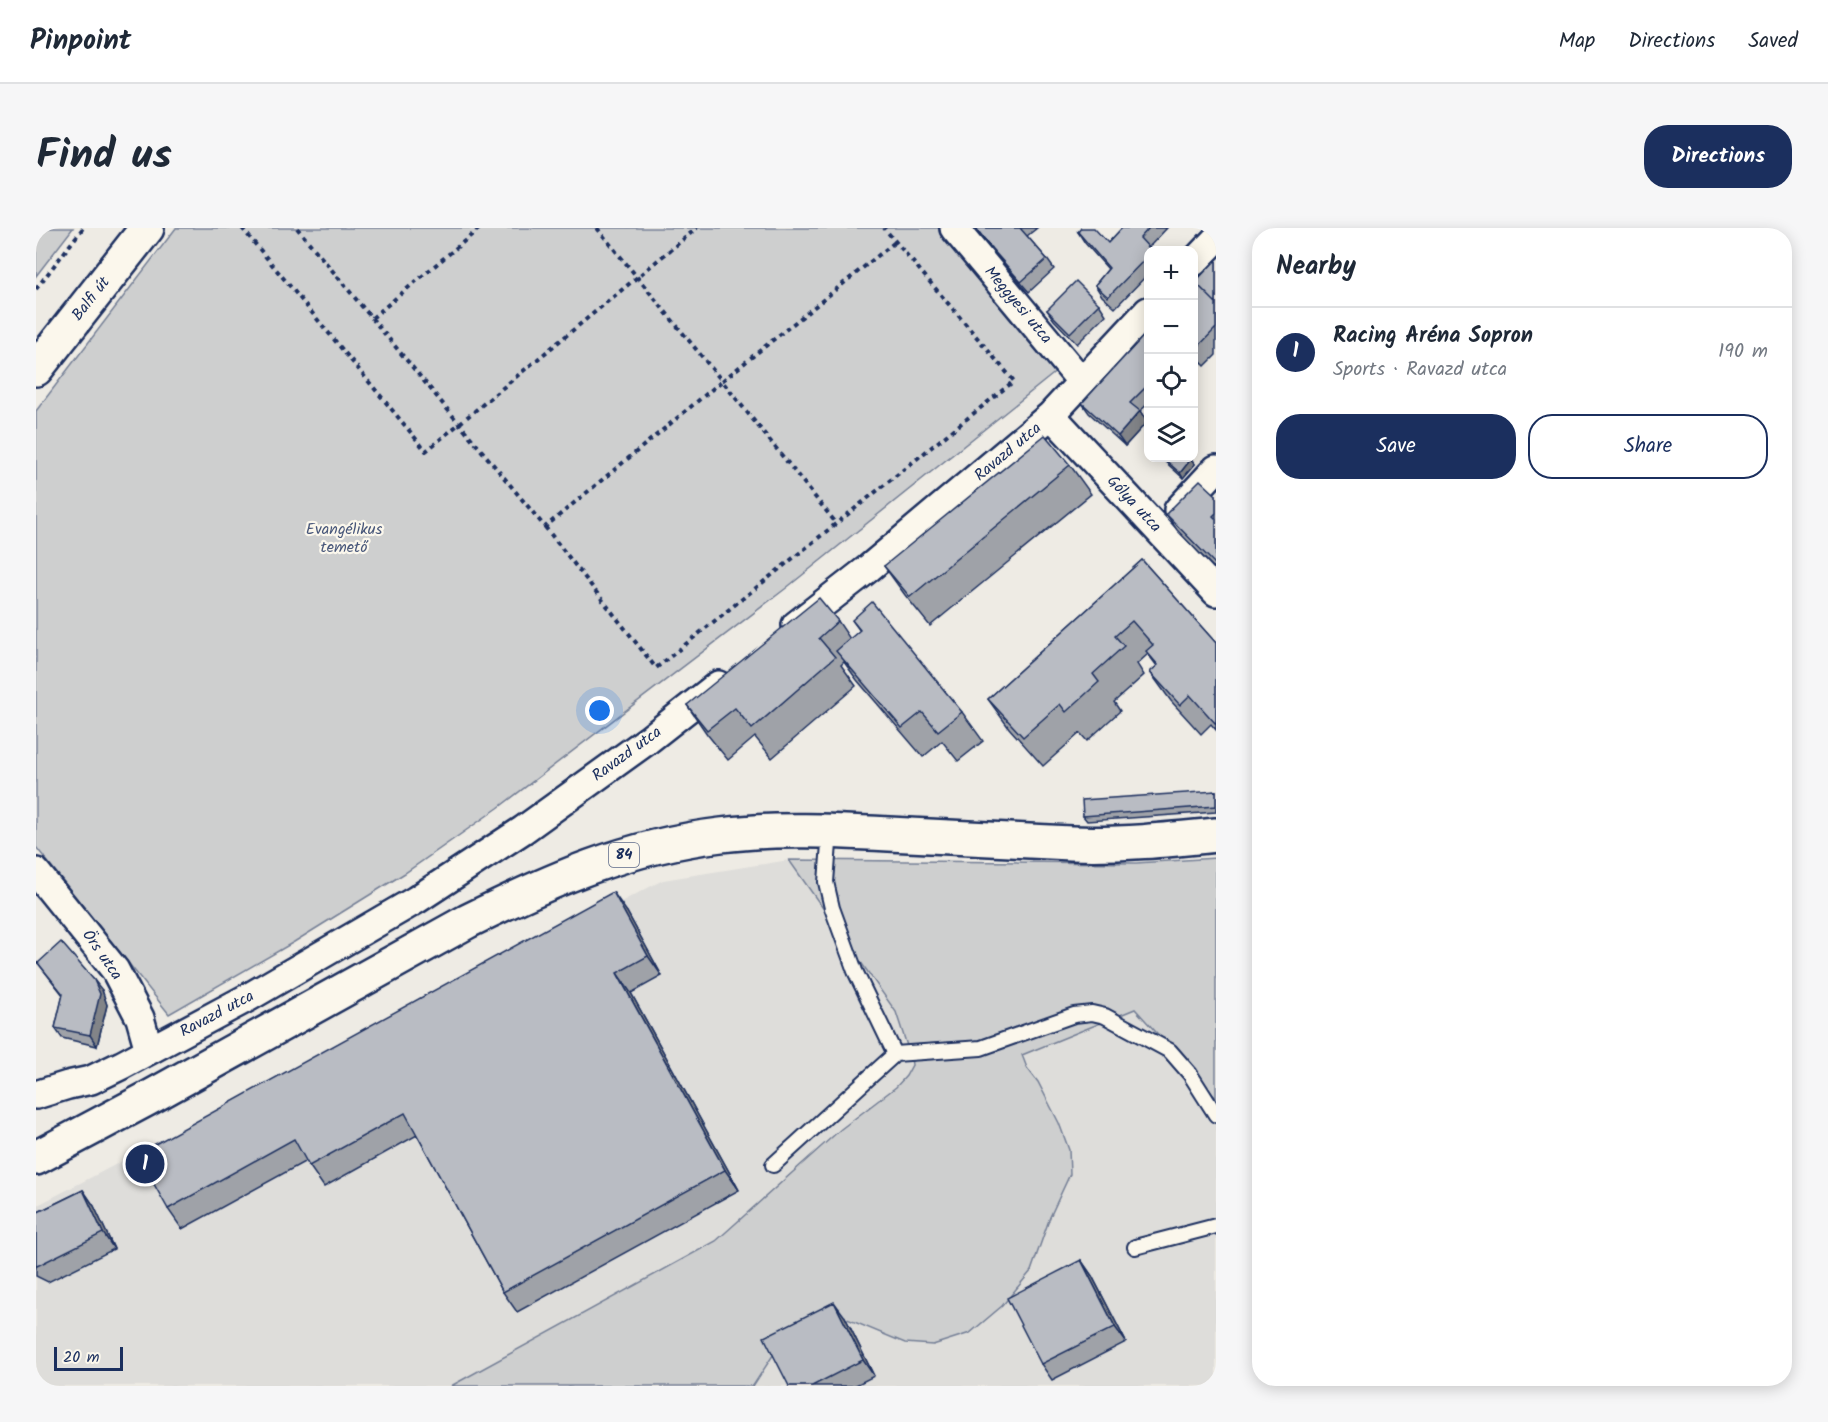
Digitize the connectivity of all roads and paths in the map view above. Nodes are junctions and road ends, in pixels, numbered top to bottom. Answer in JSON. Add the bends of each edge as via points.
{"nodes":[{"id":1,"x":83,"y":228,"type":"edge"},
{"id":2,"x":147,"y":228,"type":"edge"},
{"id":3,"x":242,"y":228,"type":"edge"},
{"id":4,"x":297,"y":228,"type":"edge"},
{"id":5,"x":480,"y":228,"type":"edge"},
{"id":6,"x":597,"y":228,"type":"edge"},
{"id":7,"x":697,"y":228,"type":"edge"},
{"id":8,"x":884,"y":228,"type":"edge"},
{"id":9,"x":954,"y":228,"type":"edge"},
{"id":10,"x":1216,"y":239,"type":"edge"},
{"id":11,"x":895,"y":242,"type":"junction"},
{"id":12,"x":1198,"y":258,"type":"edge"},
{"id":13,"x":637,"y":277,"type":"junction"},
{"id":14,"x":36,"y":289,"type":"edge"},
{"id":15,"x":1144,"y":316,"type":"edge"},
{"id":16,"x":372,"y":318,"type":"junction"},
{"id":17,"x":36,"y":369,"type":"edge"},
{"id":18,"x":722,"y":381,"type":"junction"},
{"id":19,"x":1082,"y":381,"type":"junction"},
{"id":20,"x":1051,"y":415,"type":"junction"},
{"id":21,"x":458,"y":422,"type":"junction"},
{"id":22,"x":1216,"y":469,"type":"edge"},
{"id":23,"x":836,"y":523,"type":"junction"},
{"id":24,"x":545,"y":527,"type":"junction"},
{"id":25,"x":1159,"y":530,"type":"junction"},
{"id":26,"x":1216,"y":592,"type":"edge"},
{"id":27,"x":777,"y":640,"type":"edge"},
{"id":28,"x":740,"y":668,"type":"edge"},
{"id":29,"x":830,"y":831,"type":"junction"},
{"id":30,"x":1216,"y":835,"type":"edge"},
{"id":31,"x":36,"y":872,"type":"edge"},
{"id":32,"x":149,"y":1050,"type":"junction"},
{"id":33,"x":895,"y":1054,"type":"junction"},
{"id":34,"x":36,"y":1095,"type":"edge"},
{"id":35,"x":1216,"y":1115,"type":"edge"},
{"id":36,"x":36,"y":1158,"type":"edge"},
{"id":37,"x":773,"y":1165,"type":"dead end"},
{"id":38,"x":1216,"y":1226,"type":"edge"},
{"id":39,"x":1135,"y":1247,"type":"dead end"}],
"edges":[{"from":1,"to":14,"type":"path"},
{"from":2,"to":17,"type":"main road","name":"Balfi út"},
{"from":3,"to":21,"type":"path","via":[[426,451]]},
{"from":4,"to":16,"type":"path"},
{"from":5,"to":16,"type":"path"},
{"from":6,"to":13,"type":"path"},
{"from":7,"to":13,"type":"path"},
{"from":8,"to":11,"type":"path"},
{"from":9,"to":19,"type":"street","name":"Meggyesi utca"},
{"from":10,"to":12,"type":"street"},
{"from":11,"to":18,"type":"path"},
{"from":11,"to":23,"type":"path","via":[[1014,381]]},
{"from":13,"to":18,"type":"path"},
{"from":13,"to":21,"type":"path"},
{"from":15,"to":19,"type":"street","name":"Ravazd utca"},
{"from":16,"to":21,"type":"path"},
{"from":18,"to":23,"type":"path"},
{"from":18,"to":24,"type":"path"},
{"from":19,"to":20,"type":"street","name":"Ravazd utca"},
{"from":20,"to":25,"type":"street","name":"Gólya utca"},
{"from":20,"to":27,"type":"street","name":"Ravazd utca"},
{"from":21,"to":24,"type":"path"},
{"from":22,"to":25,"type":"street"},
{"from":23,"to":24,"type":"path","via":[[656,668]]},
{"from":25,"to":26,"type":"street","name":"Gólya utca"},
{"from":28,"to":32,"type":"street","name":"Ravazd utca","via":[[542,816],[416,900]]},
{"from":29,"to":30,"type":"main road","number":"84","via":[[1074,843]]},
{"from":29,"to":33,"type":"lane","via":[[826,882],[832,908],[855,971]]},
{"from":29,"to":36,"type":"main road","number":"84","via":[[721,834],[655,846],[591,864],[468,921]]},
{"from":31,"to":32,"type":"street","name":"Örs utca","via":[[115,970],[140,1018]]},
{"from":32,"to":34,"type":"street","name":"Ravazd utca","via":[[91,1080]]},
{"from":33,"to":35,"type":"lane","via":[[981,1048],[1074,1015],[1092,1013],[1170,1051]]},
{"from":33,"to":37,"type":"lane"},
{"from":38,"to":39,"type":"lane"}]}
